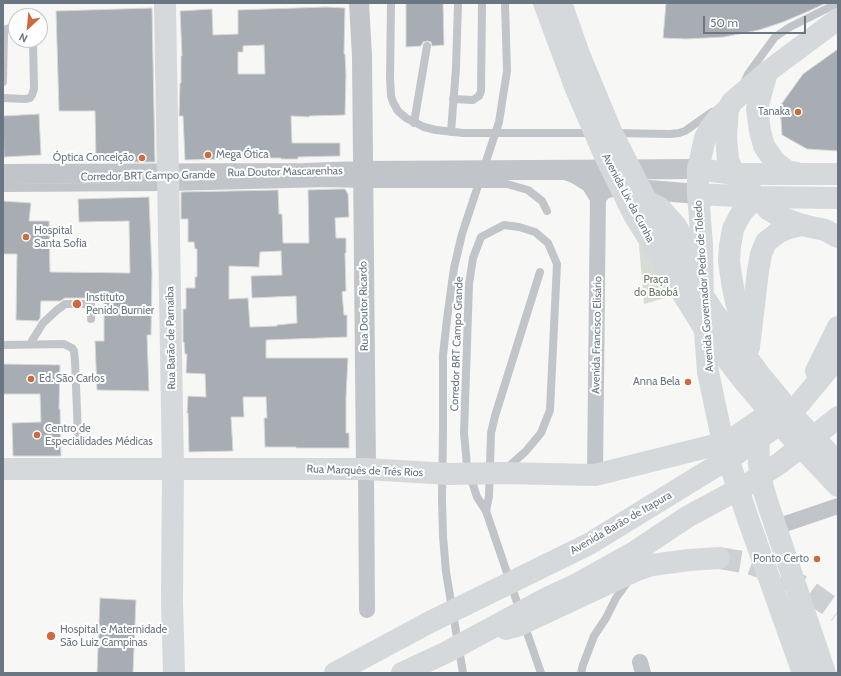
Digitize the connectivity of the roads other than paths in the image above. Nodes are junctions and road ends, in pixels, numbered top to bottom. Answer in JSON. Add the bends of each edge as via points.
{"nodes":[{"id":1,"x":165,"y":3,"type":"edge"},
{"id":2,"x":359,"y":3,"type":"edge"},
{"id":3,"x":391,"y":3,"type":"edge"},
{"id":4,"x":458,"y":3,"type":"edge"},
{"id":5,"x":482,"y":3,"type":"edge"},
{"id":6,"x":505,"y":3,"type":"edge"},
{"id":7,"x":544,"y":3,"type":"edge"},
{"id":8,"x":560,"y":3,"type":"edge"},
{"id":9,"x":838,"y":3,"type":"edge"},
{"id":10,"x":838,"y":19,"type":"edge"},
{"id":11,"x":8,"y":29,"type":"edge"},
{"id":12,"x":427,"y":46,"type":"dead end"},
{"id":13,"x":33,"y":48,"type":"edge"},
{"id":14,"x":767,"y":72,"type":"junction"},
{"id":15,"x":3,"y":82,"type":"edge"},
{"id":16,"x":3,"y":98,"type":"edge"},
{"id":17,"x":453,"y":99,"type":"junction"},
{"id":18,"x":732,"y":103,"type":"junction"},
{"id":19,"x":414,"y":123,"type":"junction"},
{"id":20,"x":451,"y":132,"type":"junction"},
{"id":21,"x":698,"y":169,"type":"junction"},
{"id":22,"x":566,"y":170,"type":"junction"},
{"id":23,"x":798,"y":173,"type":"junction"},
{"id":24,"x":3,"y":174,"type":"edge"},
{"id":25,"x":734,"y":174,"type":"junction"},
{"id":26,"x":838,"y":174,"type":"edge"},
{"id":27,"x":363,"y":178,"type":"junction"},
{"id":28,"x":168,"y":180,"type":"junction"},
{"id":29,"x":3,"y":188,"type":"edge"},
{"id":30,"x":623,"y":188,"type":"junction"},
{"id":31,"x":698,"y":194,"type":"junction"},
{"id":32,"x":598,"y":195,"type":"junction"},
{"id":33,"x":756,"y":197,"type":"junction"},
{"id":34,"x":838,"y":198,"type":"edge"},
{"id":35,"x":547,"y":211,"type":"dead end"},
{"id":36,"x":802,"y":225,"type":"junction"},
{"id":37,"x":838,"y":237,"type":"edge"},
{"id":38,"x":540,"y":272,"type":"dead end"},
{"id":39,"x":703,"y":305,"type":"junction"},
{"id":40,"x":91,"y":319,"type":"dead end"},
{"id":41,"x":838,"y":327,"type":"edge"},
{"id":42,"x":30,"y":344,"type":"junction"},
{"id":43,"x":3,"y":345,"type":"edge"},
{"id":44,"x":749,"y":347,"type":"junction"},
{"id":45,"x":838,"y":358,"type":"edge"},
{"id":46,"x":838,"y":417,"type":"edge"},
{"id":47,"x":786,"y":420,"type":"junction"},
{"id":48,"x":758,"y":425,"type":"junction"},
{"id":49,"x":78,"y":436,"type":"dead end"},
{"id":50,"x":724,"y":446,"type":"junction"},
{"id":51,"x":838,"y":463,"type":"edge"},
{"id":52,"x":3,"y":469,"type":"edge"},
{"id":53,"x":173,"y":469,"type":"junction"},
{"id":54,"x":366,"y":469,"type":"junction"},
{"id":55,"x":501,"y":473,"type":"junction"},
{"id":56,"x":595,"y":475,"type":"junction"},
{"id":57,"x":838,"y":486,"type":"edge"},
{"id":58,"x":838,"y":506,"type":"edge"},
{"id":59,"x":486,"y":511,"type":"junction"},
{"id":60,"x":687,"y":517,"type":"junction"},
{"id":61,"x":776,"y":526,"type":"junction"},
{"id":62,"x":663,"y":543,"type":"dead end"},
{"id":63,"x":719,"y":558,"type":"tunnel mouth"},
{"id":64,"x":642,"y":565,"type":"junction"},
{"id":65,"x":367,"y":610,"type":"dead end"},
{"id":66,"x":484,"y":632,"type":"junction"},
{"id":67,"x":174,"y":673,"type":"edge"},
{"id":68,"x":335,"y":673,"type":"edge"},
{"id":69,"x":402,"y":673,"type":"edge"},
{"id":70,"x":462,"y":673,"type":"edge"},
{"id":71,"x":541,"y":673,"type":"edge"},
{"id":72,"x":581,"y":673,"type":"edge"},
{"id":73,"x":803,"y":673,"type":"edge"},
{"id":74,"x":825,"y":673,"type":"edge"}],
"edges":[{"from":1,"to":28,"type":"main road","name":"Rua Barão de Parnaíba"},
{"from":2,"to":27,"type":"street","name":"Rua Doutor Ricardo"},
{"from":3,"to":19,"type":"lane","via":[[391,96],[398,111]]},
{"from":4,"to":17,"type":"lane"},
{"from":5,"to":17,"type":"lane","via":[[481,91],[473,100]]},
{"from":6,"to":70,"type":"lane","via":[[507,71],[497,128],[455,261],[443,355],[443,536]]},
{"from":7,"to":57,"type":"main road","name":"Avenida Lix da Cunha","via":[[576,89],[604,154],[638,221],[709,336],[784,429]]},
{"from":8,"to":51,"type":"main road","name":"Avenida Lix da Cunha","via":[[611,131],[674,251],[713,311],[760,375],[798,421]]},
{"from":9,"to":18,"type":"lane","via":[[775,37],[748,74]]},
{"from":10,"to":14,"type":"main road","name":"Avenida Governador Pedro de Toledo"},
{"from":11,"to":15,"type":"lane","via":[[4,33]]},
{"from":12,"to":19,"type":"lane"},
{"from":13,"to":16,"type":"lane","via":[[32,96],[25,100]]},
{"from":14,"to":18,"type":"main road","name":"Avenida Governador Pedro de Toledo"},
{"from":14,"to":23,"type":"main road","via":[[757,109],[764,146],[775,162],[787,171]]},
{"from":17,"to":20,"type":"lane"},
{"from":18,"to":20,"type":"lane","via":[[715,110],[685,131],[670,134]]},
{"from":18,"to":21,"type":"main road","name":"Avenida Governador Pedro de Toledo","via":[[710,128]]},
{"from":18,"to":25,"type":"main road","via":[[726,136],[728,160]]},
{"from":19,"to":20,"type":"lane"},
{"from":21,"to":22,"type":"street","name":"Rua Doutor Mascarenhas"},
{"from":21,"to":25,"type":"main road"},
{"from":21,"to":31,"type":"main road","name":"Avenida Governador Pedro de Toledo"},
{"from":22,"to":27,"type":"street","name":"Rua Doutor Mascarenhas"},
{"from":22,"to":32,"type":"street","via":[[592,185]]},
{"from":23,"to":25,"type":"main road"},
{"from":23,"to":26,"type":"main road"},
{"from":24,"to":28,"type":"street","name":"Rua Doutor Mascarenhas"},
{"from":25,"to":33,"type":"main road"},
{"from":27,"to":28,"type":"street","name":"Rua Doutor Mascarenhas","via":[[297,173]]},
{"from":27,"to":35,"type":"lane","via":[[507,184],[528,190],[542,201]]},
{"from":27,"to":54,"type":"street","name":"Rua Doutor Ricardo"},
{"from":28,"to":29,"type":"lane","name":"Corredor BRT Campo Grande"},
{"from":28,"to":53,"type":"main road","name":"Rua Barão de Parnaíba"},
{"from":30,"to":31,"type":"street"},
{"from":30,"to":32,"type":"street","via":[[608,188]]},
{"from":30,"to":39,"type":"main road","via":[[660,208],[676,226],[685,243]]},
{"from":31,"to":33,"type":"main road"},
{"from":31,"to":39,"type":"main road","name":"Avenida Governador Pedro de Toledo"},
{"from":32,"to":56,"type":"street","name":"Avenida Francisco Elisário"},
{"from":33,"to":34,"type":"main road"},
{"from":33,"to":36,"type":"main road","via":[[774,214]]},
{"from":33,"to":44,"type":"main road","via":[[738,219],[730,246],[729,261],[736,302]]},
{"from":36,"to":37,"type":"main road","via":[[825,230]]},
{"from":36,"to":44,"type":"main road","via":[[779,232],[766,242],[758,271]]},
{"from":38,"to":59,"type":"lane","name":"Corredor BRT Campo Grande","via":[[491,433]]},
{"from":39,"to":50,"type":"main road","name":"Avenida Governador Pedro de Toledo","via":[[708,372]]},
{"from":40,"to":42,"type":"lane","via":[[91,304],[66,304],[43,323]]},
{"from":41,"to":47,"type":"main road","via":[[818,368]]},
{"from":42,"to":43,"type":"lane"},
{"from":42,"to":49,"type":"lane","via":[[64,344],[74,351]]},
{"from":44,"to":48,"type":"main road"},
{"from":45,"to":47,"type":"main road","name":"Avenida Barão de Itapura"},
{"from":46,"to":60,"type":"main road","via":[[780,463],[748,484]]},
{"from":47,"to":68,"type":"main road","name":"Avenida Barão de Itapura","via":[[739,452],[589,544],[430,622]]},
{"from":48,"to":50,"type":"main road","name":"Rua Marquês de Três Rios","via":[[738,435]]},
{"from":48,"to":61,"type":"main road","via":[[762,484]]},
{"from":50,"to":56,"type":"main road","name":"Rua Marquês de Três Rios"},
{"from":50,"to":73,"type":"main road","name":"Avenida Governador Pedro de Toledo"},
{"from":52,"to":53,"type":"main road","name":"Rua Marquês de Três Rios"},
{"from":53,"to":54,"type":"main road","name":"Rua Marquês de Três Rios"},
{"from":53,"to":67,"type":"main road","name":"Rua Barão de Parnaíba"},
{"from":54,"to":55,"type":"main road","name":"Rua Marquês de Três Rios","via":[[450,474]]},
{"from":54,"to":65,"type":"street","name":"Rua Doutor Ricardo"},
{"from":55,"to":56,"type":"main road","name":"Rua Marquês de Três Rios"},
{"from":55,"to":59,"type":"lane","name":"Corredor BRT Campo Grande","via":[[526,451],[541,433],[550,410],[558,264],[548,243],[535,232],[504,225],[481,237],[473,258],[469,284],[464,433],[467,466],[477,497]]},
{"from":58,"to":61,"type":"street"},
{"from":59,"to":71,"type":"lane","name":"Corredor BRT Campo Grande"},
{"from":60,"to":62,"type":"lane"},
{"from":60,"to":66,"type":"main road","via":[[636,551]]},
{"from":61,"to":74,"type":"main road"},
{"from":63,"to":64,"type":"main road"},
{"from":64,"to":66,"type":"main road","via":[[517,626],[503,631]]},
{"from":64,"to":72,"type":"lane","via":[[616,598],[594,636]]},
{"from":66,"to":69,"type":"main road"}]}
